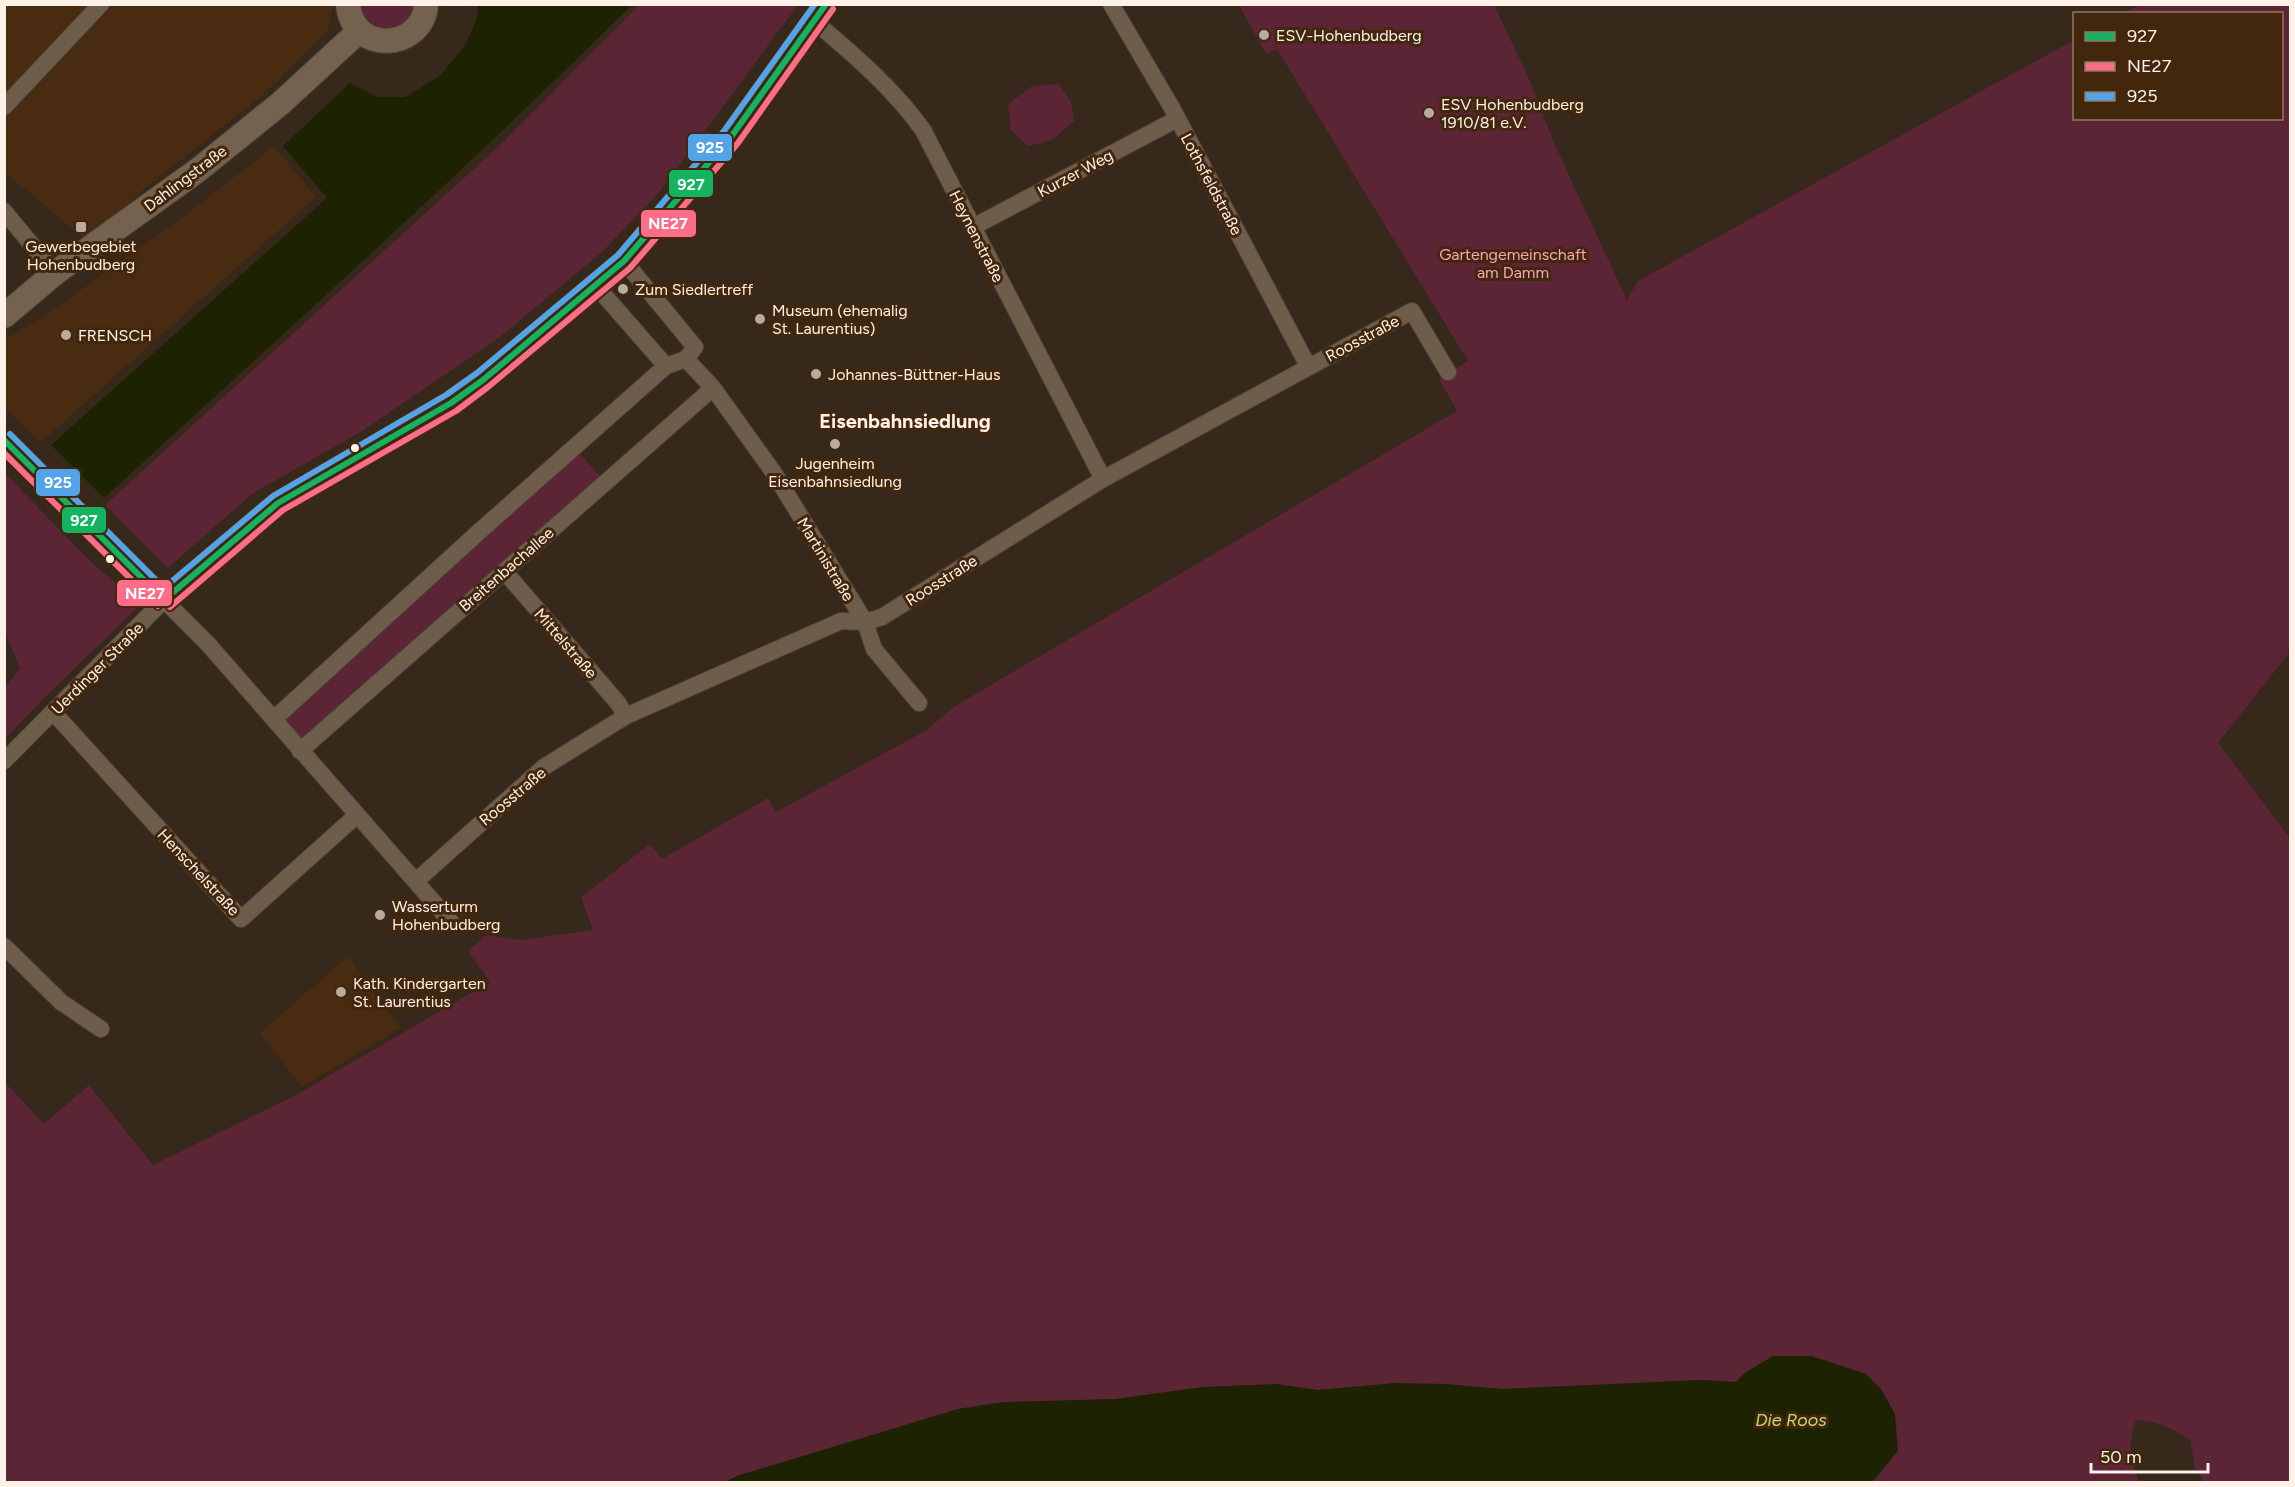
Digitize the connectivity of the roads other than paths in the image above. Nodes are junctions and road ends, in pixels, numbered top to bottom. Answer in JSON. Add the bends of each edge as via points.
{"nodes":[{"id":1,"x":101,"y":4,"type":"edge"},
{"id":2,"x":348,"y":4,"type":"edge"},
{"id":3,"x":426,"y":4,"type":"edge"},
{"id":4,"x":826,"y":4,"type":"edge"},
{"id":5,"x":1111,"y":4,"type":"edge"},
{"id":6,"x":814,"y":21,"type":"junction"},
{"id":7,"x":358,"y":32,"type":"junction"},
{"id":8,"x":4,"y":107,"type":"edge"},
{"id":9,"x":1177,"y":119,"type":"junction"},
{"id":10,"x":4,"y":211,"type":"edge"},
{"id":11,"x":973,"y":227,"type":"junction"},
{"id":12,"x":624,"y":261,"type":"junction"},
{"id":13,"x":55,"y":273,"type":"junction"},
{"id":14,"x":596,"y":286,"type":"junction"},
{"id":15,"x":4,"y":316,"type":"edge"},
{"id":16,"x":690,"y":353,"type":"junction"},
{"id":17,"x":666,"y":366,"type":"junction"},
{"id":18,"x":1308,"y":366,"type":"junction"},
{"id":19,"x":1448,"y":372,"type":"dead end"},
{"id":20,"x":713,"y":388,"type":"junction"},
{"id":21,"x":4,"y":440,"type":"edge"},
{"id":22,"x":1103,"y":479,"type":"junction"},
{"id":23,"x":504,"y":571,"type":"junction"},
{"id":24,"x":164,"y":600,"type":"junction"},
{"id":25,"x":865,"y":622,"type":"junction"},
{"id":26,"x":919,"y":702,"type":"dead end"},
{"id":27,"x":53,"y":711,"type":"junction"},
{"id":28,"x":626,"y":716,"type":"junction"},
{"id":29,"x":274,"y":718,"type":"junction"},
{"id":30,"x":300,"y":751,"type":"junction"},
{"id":31,"x":4,"y":761,"type":"edge"},
{"id":32,"x":357,"y":815,"type":"junction"},
{"id":33,"x":416,"y":880,"type":"junction"},
{"id":34,"x":451,"y":922,"type":"dead end"},
{"id":35,"x":4,"y":946,"type":"edge"},
{"id":36,"x":101,"y":1029,"type":"dead end"}],
"edges":[{"from":1,"to":8,"type":"street"},
{"from":2,"to":7,"type":"street"},
{"from":3,"to":7,"type":"street","via":[[416,30],[397,41],[375,40]]},
{"from":4,"to":6,"type":"street","name":"Uerdinger Straße"},
{"from":5,"to":9,"type":"street","name":"Lothsfeldstraße"},
{"from":6,"to":11,"type":"street","name":"Heynenstraße","via":[[903,102],[923,130]]},
{"from":6,"to":12,"type":"street","name":"Uerdinger Straße","via":[[731,137]]},
{"from":7,"to":13,"type":"street","name":"Dahlingstraße","via":[[198,170]]},
{"from":9,"to":11,"type":"street","name":"Kurzer Weg"},
{"from":9,"to":18,"type":"street","name":"Lothsfeldstraße"},
{"from":10,"to":13,"type":"street"},
{"from":11,"to":22,"type":"street","name":"Heynenstraße"},
{"from":12,"to":14,"type":"street","name":"Uerdinger Straße"},
{"from":12,"to":16,"type":"street","name":"Martinistraße"},
{"from":13,"to":15,"type":"street","name":"Dahlingstraße"},
{"from":14,"to":17,"type":"street"},
{"from":14,"to":24,"type":"street","name":"Uerdinger Straße","via":[[451,403],[278,503]]},
{"from":16,"to":17,"type":"street"},
{"from":16,"to":20,"type":"street","name":"Martinistraße"},
{"from":17,"to":29,"type":"street"},
{"from":18,"to":19,"type":"street","name":"Roosstraße","via":[[1412,311]]},
{"from":18,"to":22,"type":"street","name":"Roosstraße"},
{"from":20,"to":23,"type":"street","name":"Breitenbachallee"},
{"from":20,"to":25,"type":"street","name":"Martinistraße","via":[[774,473]]},
{"from":21,"to":24,"type":"street"},
{"from":22,"to":25,"type":"street","name":"Roosstraße","via":[[882,617]]},
{"from":23,"to":28,"type":"street","name":"Mittelstraße"},
{"from":23,"to":30,"type":"street","name":"Breitenbachallee"},
{"from":24,"to":27,"type":"street","name":"Uerdinger Straße"},
{"from":24,"to":29,"type":"street"},
{"from":25,"to":26,"type":"street","name":"Martinistraße","via":[[874,649]]},
{"from":25,"to":28,"type":"street","name":"Roosstraße","via":[[841,621]]},
{"from":27,"to":31,"type":"street","name":"Uerdinger Straße"},
{"from":27,"to":32,"type":"street","name":"Henschelstraße","via":[[241,919]]},
{"from":28,"to":33,"type":"street","name":"Roosstraße","via":[[544,767]]},
{"from":29,"to":30,"type":"street"},
{"from":30,"to":32,"type":"street"},
{"from":32,"to":33,"type":"street"},
{"from":33,"to":34,"type":"street"},
{"from":35,"to":36,"type":"street","via":[[61,1002]]}]}
